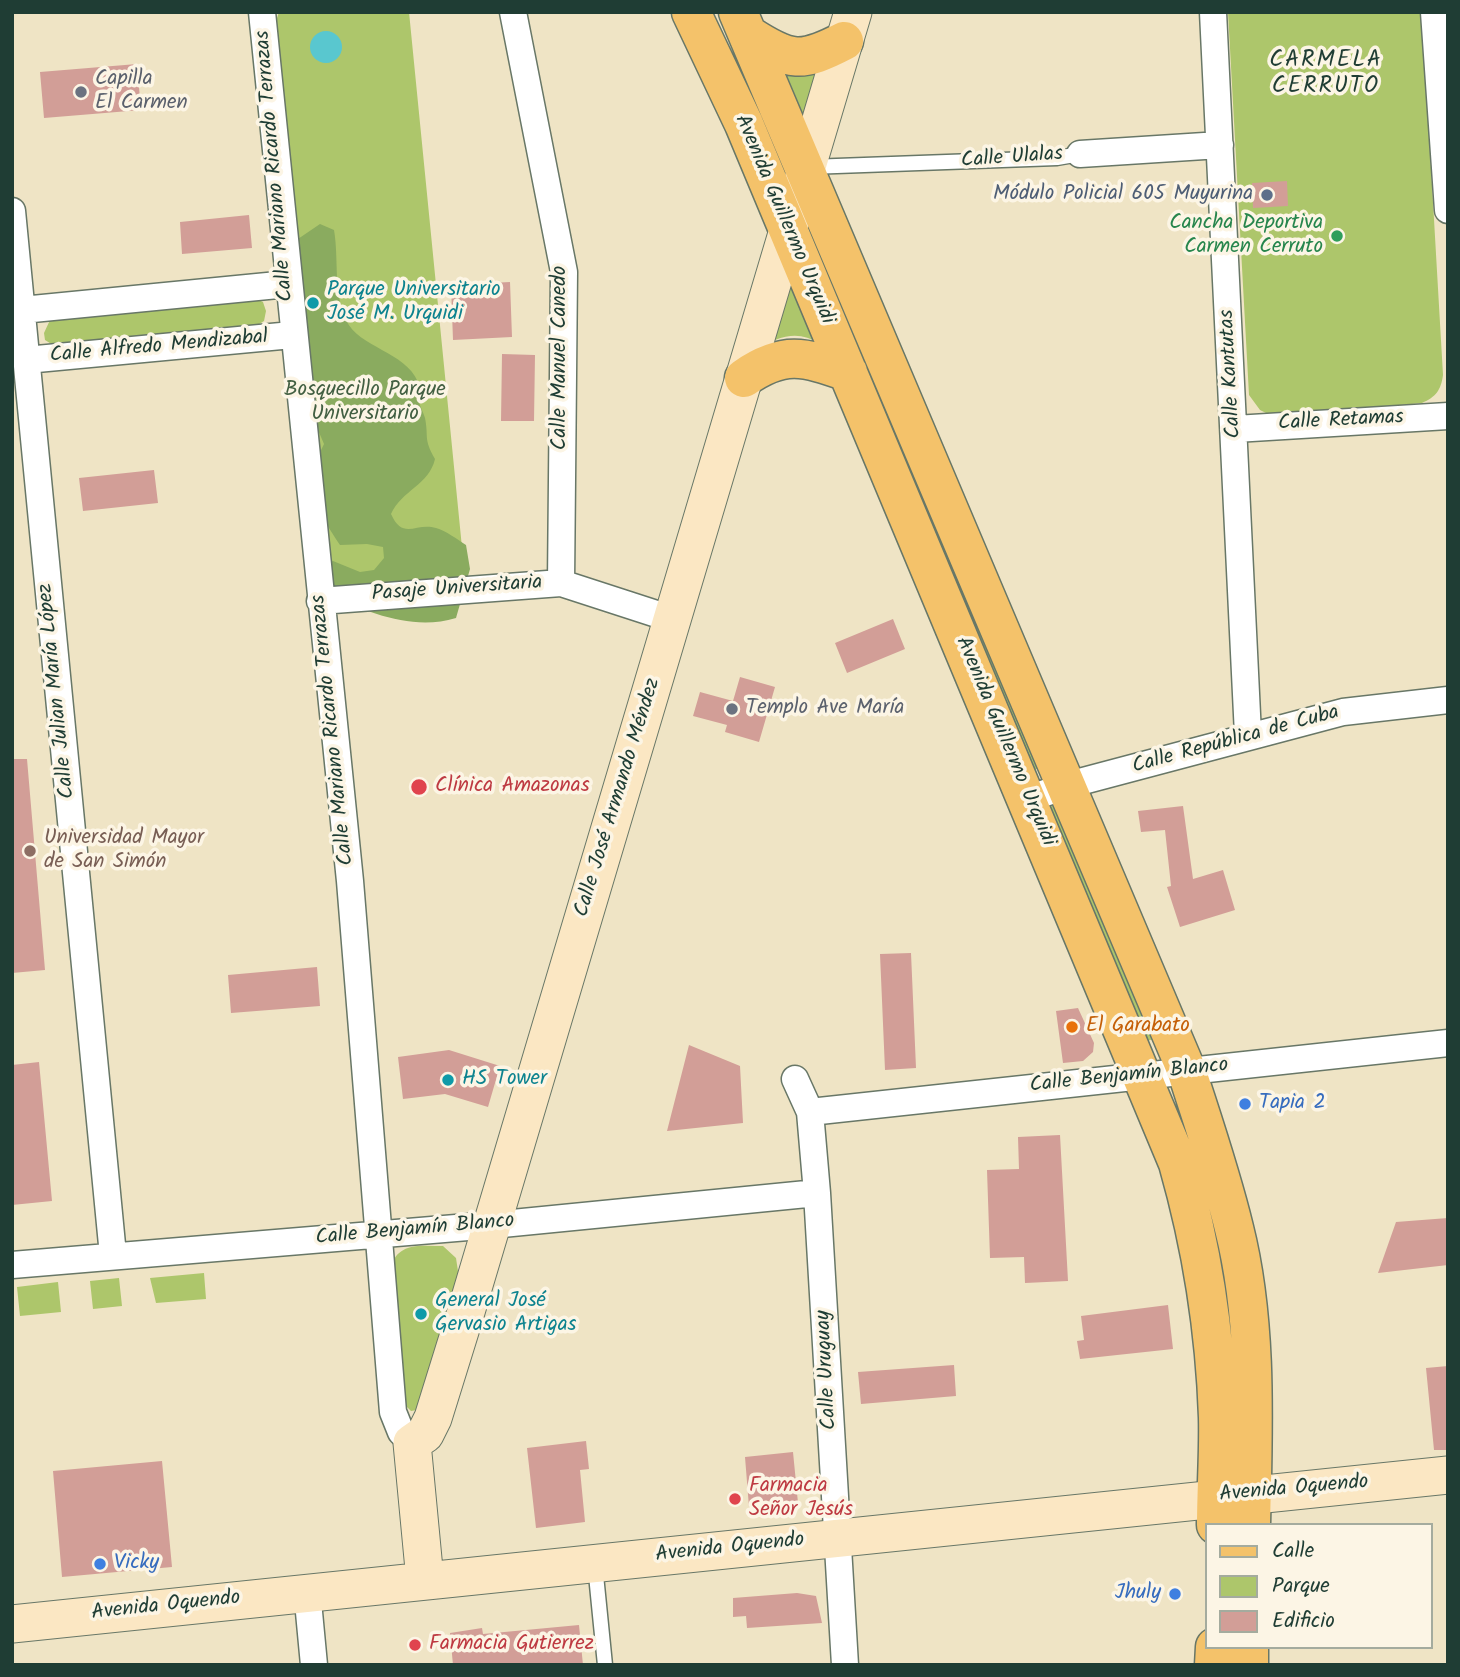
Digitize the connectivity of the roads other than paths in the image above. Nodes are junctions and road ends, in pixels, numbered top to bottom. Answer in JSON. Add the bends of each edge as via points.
{"nodes":[{"id":1,"x":262,"y":12,"type":"edge"},
{"id":2,"x":513,"y":12,"type":"edge"},
{"id":3,"x":691,"y":12,"type":"edge"},
{"id":4,"x":1213,"y":12,"type":"edge"},
{"id":5,"x":1434,"y":12,"type":"edge"},
{"id":6,"x":744,"y":24,"type":"edge"},
{"id":7,"x":849,"y":27,"type":"edge"},
{"id":8,"x":1220,"y":145,"type":"junction"},
{"id":9,"x":1080,"y":154,"type":"joint"},
{"id":10,"x":805,"y":167,"type":"junction"},
{"id":11,"x":1448,"y":210,"type":"edge"},
{"id":12,"x":12,"y":211,"type":"edge"},
{"id":13,"x":787,"y":230,"type":"junction"},
{"id":14,"x":288,"y":284,"type":"junction"},
{"id":15,"x":22,"y":310,"type":"junction"},
{"id":16,"x":292,"y":335,"type":"junction"},
{"id":17,"x":21,"y":352,"type":"edge"},
{"id":18,"x":848,"y":372,"type":"junction"},
{"id":19,"x":744,"y":378,"type":"junction"},
{"id":20,"x":1448,"y":416,"type":"edge"},
{"id":21,"x":1235,"y":429,"type":"junction"},
{"id":22,"x":561,"y":583,"type":"junction"},
{"id":23,"x":320,"y":601,"type":"junction"},
{"id":24,"x":672,"y":620,"type":"junction"},
{"id":25,"x":1448,"y":700,"type":"edge"},
{"id":26,"x":1248,"y":735,"type":"junction"},
{"id":27,"x":1068,"y":785,"type":"junction"},
{"id":28,"x":1028,"y":799,"type":"junction"},
{"id":29,"x":1448,"y":1043,"type":"edge"},
{"id":30,"x":1186,"y":1069,"type":"junction"},
{"id":31,"x":1144,"y":1075,"type":"junction"},
{"id":32,"x":795,"y":1079,"type":"dead end"},
{"id":33,"x":810,"y":1112,"type":"junction"},
{"id":34,"x":817,"y":1193,"type":"junction"},
{"id":35,"x":492,"y":1225,"type":"junction"},
{"id":36,"x":377,"y":1234,"type":"junction"},
{"id":37,"x":113,"y":1255,"type":"junction"},
{"id":38,"x":12,"y":1265,"type":"edge"},
{"id":39,"x":412,"y":1443,"type":"junction"},
{"id":40,"x":1448,"y":1475,"type":"edge"},
{"id":41,"x":1234,"y":1510,"type":"edge"},
{"id":42,"x":838,"y":1538,"type":"junction"},
{"id":43,"x":595,"y":1563,"type":"junction"},
{"id":44,"x":425,"y":1580,"type":"junction"},
{"id":45,"x":307,"y":1591,"type":"junction"},
{"id":46,"x":12,"y":1624,"type":"edge"},
{"id":47,"x":314,"y":1665,"type":"edge"},
{"id":48,"x":605,"y":1665,"type":"edge"},
{"id":49,"x":845,"y":1665,"type":"edge"}],
"edges":[{"from":1,"to":14,"type":"street","name":"Calle Mariano Ricardo Terrazas"},
{"from":2,"to":22,"type":"street","name":"Calle Manuel Canedo","via":[[564,272]]},
{"from":3,"to":13,"type":"main road","name":"Avenida Guillermo Urquidi"},
{"from":4,"to":8,"type":"street","name":"Calle Kantutas"},
{"from":5,"to":11,"type":"street"},
{"from":6,"to":7,"type":"main road","via":[[776,53],[794,59],[816,56]]},
{"from":6,"to":10,"type":"main road","name":"Avenida Guillermo Urquidi"},
{"from":7,"to":10,"type":"street","name":"Calle José Armando Méndez"},
{"from":8,"to":9,"type":"street","name":"Calle Ulalas"},
{"from":8,"to":21,"type":"street","name":"Calle Kantutas"},
{"from":9,"to":10,"type":"lane","name":"Calle Ulalas"},
{"from":10,"to":13,"type":"street","name":"Calle José Armando Méndez"},
{"from":10,"to":27,"type":"main road","name":"Avenida Guillermo Urquidi"},
{"from":12,"to":15,"type":"street","name":"Calle Julian María López"},
{"from":13,"to":18,"type":"main road","name":"Avenida Guillermo Urquidi"},
{"from":13,"to":19,"type":"street","name":"Calle José Armando Méndez"},
{"from":14,"to":15,"type":"street"},
{"from":14,"to":16,"type":"street","name":"Calle Mariano Ricardo Terrazas"},
{"from":15,"to":17,"type":"street","name":"Calle Julian María López"},
{"from":16,"to":17,"type":"street","name":"Calle Alfredo Mendizabal"},
{"from":16,"to":23,"type":"street","name":"Calle Mariano Ricardo Terrazas"},
{"from":17,"to":37,"type":"street","name":"Calle Julian María López"},
{"from":18,"to":19,"type":"main road","via":[[809,358],[789,357],[765,363]]},
{"from":18,"to":28,"type":"main road","name":"Avenida Guillermo Urquidi"},
{"from":19,"to":24,"type":"street","name":"Calle José Armando Méndez"},
{"from":20,"to":21,"type":"street","name":"Calle Retamas"},
{"from":21,"to":26,"type":"street","name":"Calle Kantutas"},
{"from":22,"to":23,"type":"street","name":"Pasaje Universitaria"},
{"from":22,"to":24,"type":"street","name":"Pasaje Universitaria"},
{"from":23,"to":36,"type":"street","name":"Calle Mariano Ricardo Terrazas","via":[[350,881]]},
{"from":24,"to":35,"type":"street","name":"Calle José Armando Méndez"},
{"from":25,"to":26,"type":"street","name":"Calle República de Cuba","via":[[1343,712]]},
{"from":26,"to":27,"type":"street","name":"Calle República de Cuba"},
{"from":27,"to":28,"type":"street","name":"Calle República de Cuba"},
{"from":27,"to":30,"type":"main road","name":"Avenida Guillermo Urquidi"},
{"from":28,"to":31,"type":"main road","name":"Avenida Guillermo Urquidi"},
{"from":29,"to":30,"type":"street","name":"Calle Benjamín Blanco"},
{"from":30,"to":31,"type":"street","name":"Calle Benjamín Blanco"},
{"from":30,"to":41,"type":"main road","name":"Avenida Guillermo Urquidi","via":[[1235,1229],[1244,1289],[1253,1428]]},
{"from":31,"to":33,"type":"street","name":"Calle Benjamín Blanco"},
{"from":31,"to":41,"type":"main road","name":"Avenida Guillermo Urquidi","via":[[1196,1226],[1209,1295],[1218,1420]]},
{"from":32,"to":33,"type":"street","name":"Calle Uruguay"},
{"from":33,"to":34,"type":"street","name":"Calle Uruguay"},
{"from":34,"to":35,"type":"street","name":"Calle Benjamín Blanco"},
{"from":34,"to":42,"type":"street","name":"Calle Uruguay"},
{"from":35,"to":36,"type":"street","name":"Calle Benjamín Blanco"},
{"from":35,"to":39,"type":"street","name":"Calle José Armando Méndez","via":[[433,1418],[425,1434]]},
{"from":36,"to":37,"type":"street","name":"Calle Benjamín Blanco"},
{"from":36,"to":39,"type":"street","name":"Calle Mariano Ricardo Terrazas","via":[[393,1412],[401,1432]]},
{"from":37,"to":38,"type":"street","name":"Calle Benjamín Blanco"},
{"from":39,"to":44,"type":"street"},
{"from":40,"to":41,"type":"street","name":"Avenida Oquendo"},
{"from":41,"to":42,"type":"street","name":"Avenida Oquendo"},
{"from":42,"to":43,"type":"street","name":"Avenida Oquendo"},
{"from":42,"to":49,"type":"street","name":"Calle Uruguay"},
{"from":43,"to":44,"type":"street","name":"Avenida Oquendo"},
{"from":43,"to":48,"type":"lane"},
{"from":44,"to":45,"type":"street","name":"Avenida Oquendo"},
{"from":45,"to":46,"type":"street","name":"Avenida Oquendo"},
{"from":45,"to":47,"type":"street"}]}
